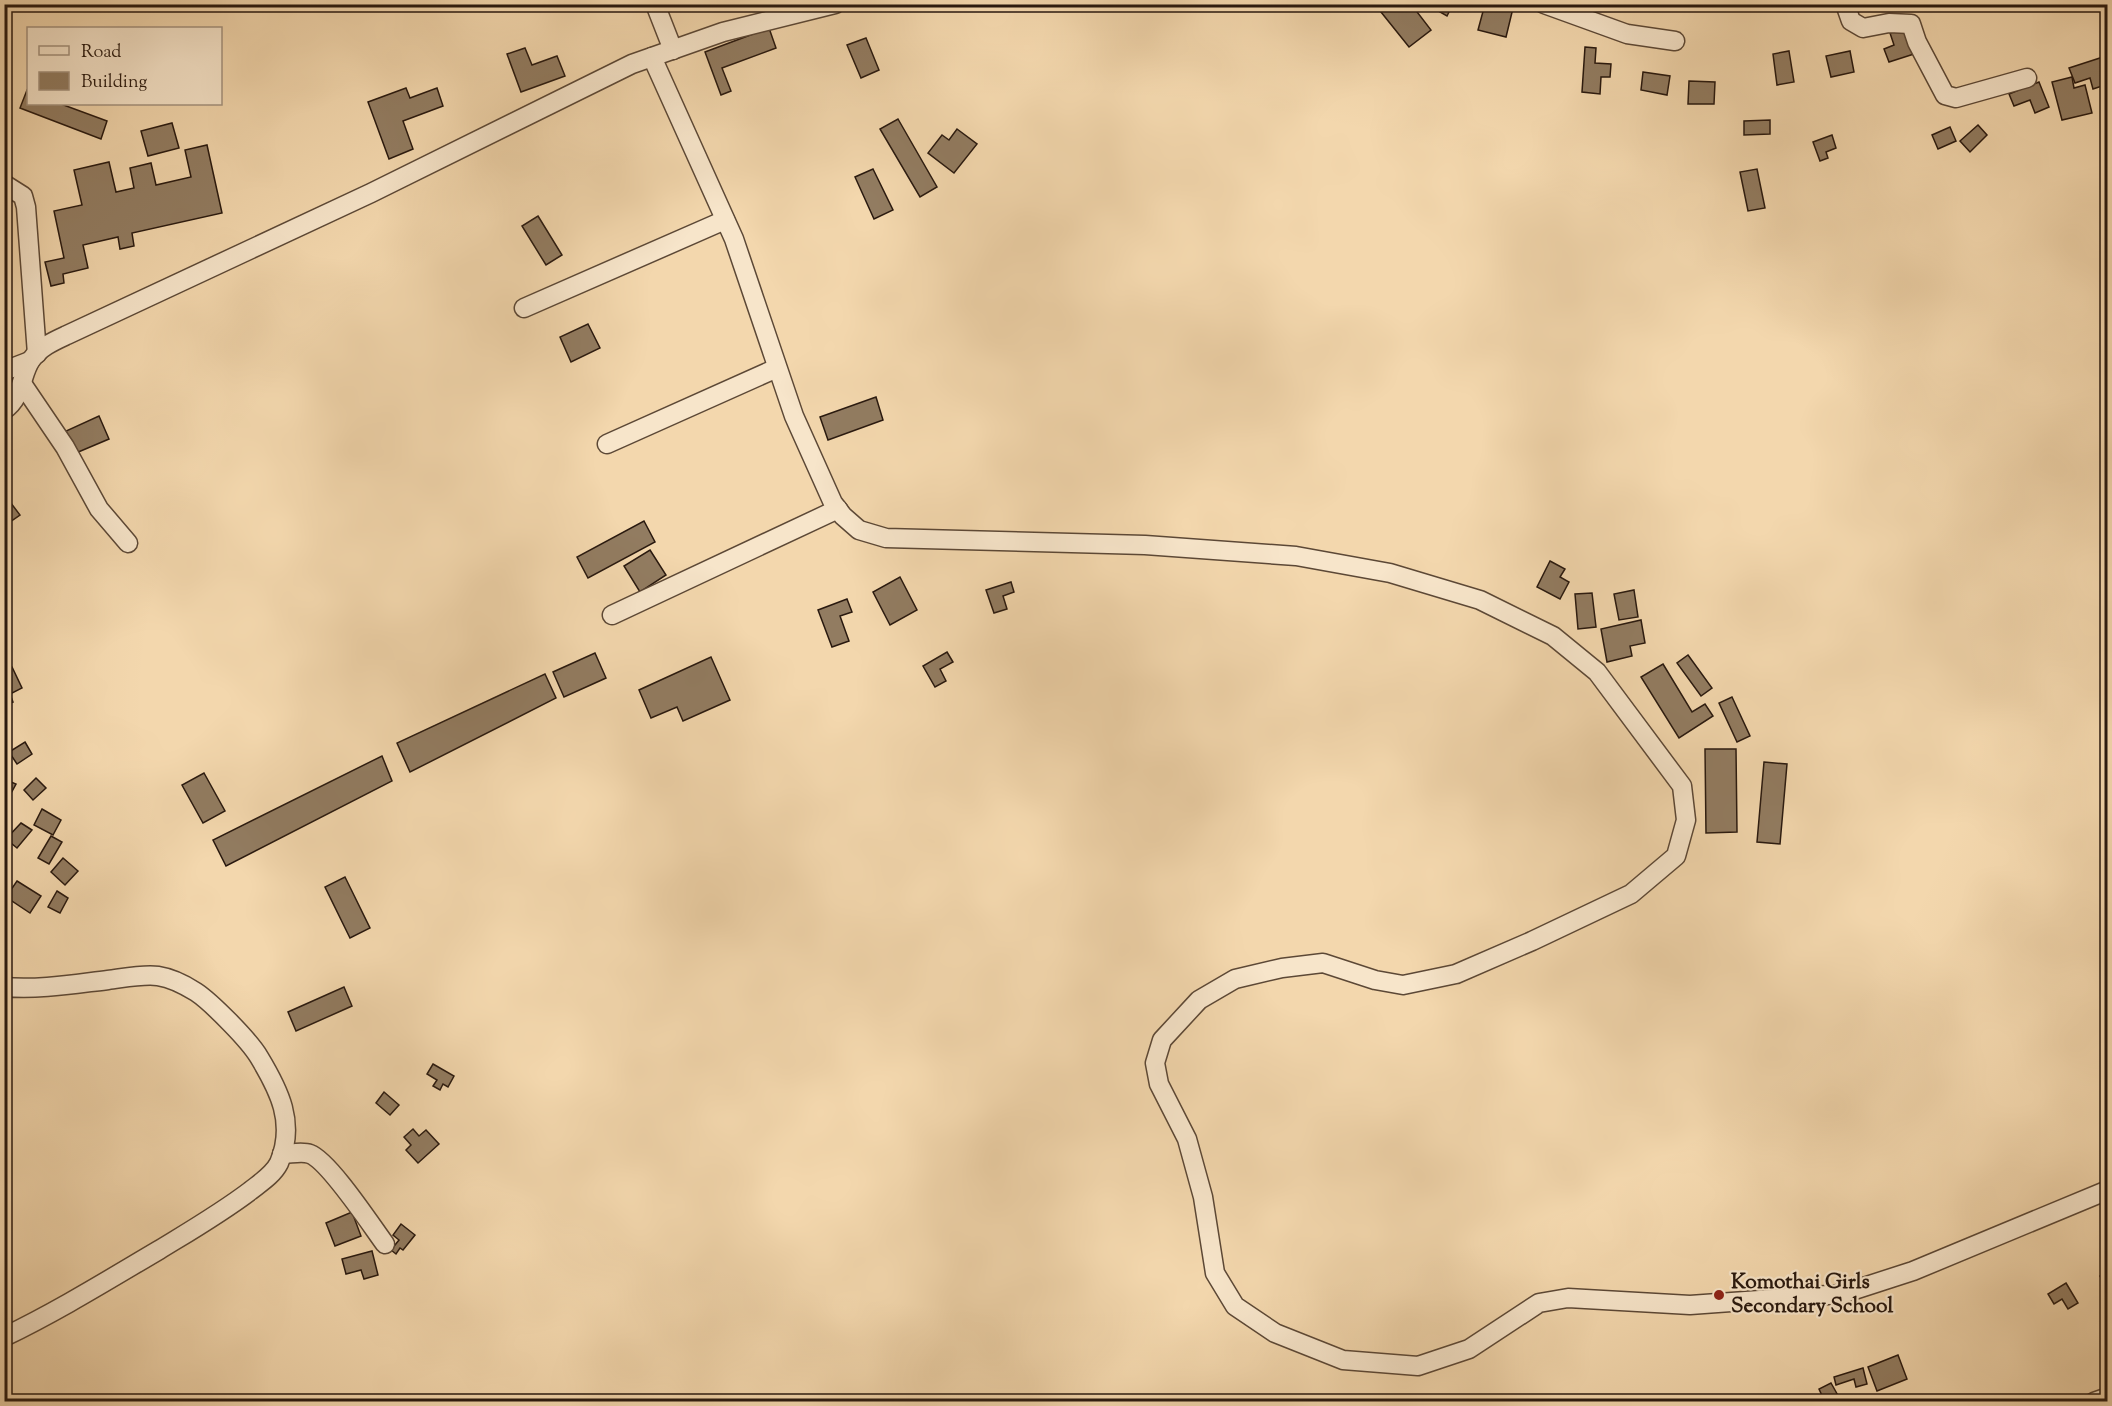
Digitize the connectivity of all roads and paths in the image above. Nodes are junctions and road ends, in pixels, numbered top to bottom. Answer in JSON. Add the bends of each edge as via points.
{"nodes":[{"id":1,"x":655,"y":4,"type":"edge"},
{"id":2,"x":835,"y":4,"type":"edge"},
{"id":3,"x":1544,"y":4,"type":"edge"},
{"id":4,"x":1845,"y":4,"type":"edge"},
{"id":5,"x":1676,"y":41,"type":"dead end"},
{"id":6,"x":673,"y":50,"type":"junction"},
{"id":7,"x":652,"y":57,"type":"junction"},
{"id":8,"x":2027,"y":78,"type":"dead end"},
{"id":9,"x":4,"y":184,"type":"edge"},
{"id":10,"x":725,"y":220,"type":"junction"},
{"id":11,"x":524,"y":308,"type":"dead end"},
{"id":12,"x":34,"y":357,"type":"junction"},
{"id":13,"x":777,"y":368,"type":"junction"},
{"id":14,"x":4,"y":371,"type":"edge"},
{"id":15,"x":22,"y":385,"type":"junction"},
{"id":16,"x":4,"y":410,"type":"edge"},
{"id":17,"x":607,"y":444,"type":"dead end"},
{"id":18,"x":838,"y":509,"type":"junction"},
{"id":19,"x":128,"y":543,"type":"dead end"},
{"id":20,"x":612,"y":615,"type":"dead end"},
{"id":21,"x":4,"y":987,"type":"edge"},
{"id":22,"x":282,"y":1154,"type":"junction"},
{"id":23,"x":2108,"y":1190,"type":"edge"},
{"id":24,"x":385,"y":1244,"type":"dead end"},
{"id":25,"x":4,"y":1337,"type":"edge"},
{"id":26,"x":2108,"y":1397,"type":"edge"},
{"id":27,"x":2094,"y":1401,"type":"edge"}],
"edges":[{"from":1,"to":6,"type":"street"},
{"from":2,"to":6,"type":"street","via":[[723,32]]},
{"from":3,"to":5,"type":"street","via":[[1627,34]]},
{"from":4,"to":8,"type":"street","via":[[1851,21],[1863,28],[1911,24],[1945,95],[1956,98]]},
{"from":6,"to":7,"type":"street"},
{"from":7,"to":10,"type":"street"},
{"from":7,"to":12,"type":"street","via":[[67,335],[45,346]]},
{"from":9,"to":12,"type":"street","via":[[23,196],[26,207]]},
{"from":10,"to":11,"type":"street"},
{"from":10,"to":13,"type":"street"},
{"from":12,"to":14,"type":"street"},
{"from":12,"to":15,"type":"street"},
{"from":13,"to":17,"type":"street"},
{"from":13,"to":18,"type":"street","via":[[794,417]]},
{"from":15,"to":16,"type":"street"},
{"from":15,"to":19,"type":"street","via":[[65,447],[99,509]]},
{"from":18,"to":20,"type":"street"},
{"from":18,"to":23,"type":"street","via":[[859,530],[886,538],[1145,545],[1296,556],[1390,573],[1480,600],[1553,636],[1597,672],[1682,786],[1686,820],[1676,856],[1631,894],[1456,974],[1403,985],[1323,963],[1235,979],[1199,1000],[1162,1040],[1155,1064],[1159,1084],[1187,1139],[1203,1197],[1215,1273],[1235,1306],[1275,1333],[1343,1360],[1418,1366],[1469,1349],[1539,1304],[1568,1298],[1690,1305],[1842,1294],[1913,1271]]},
{"from":21,"to":22,"type":"street","via":[[51,987],[157,976],[198,993],[252,1045],[272,1078],[287,1123]]},
{"from":22,"to":24,"type":"street","via":[[308,1153],[316,1157]]},
{"from":22,"to":25,"type":"street","via":[[271,1175],[221,1213],[48,1316]]},
{"from":26,"to":27,"type":"street"}]}
